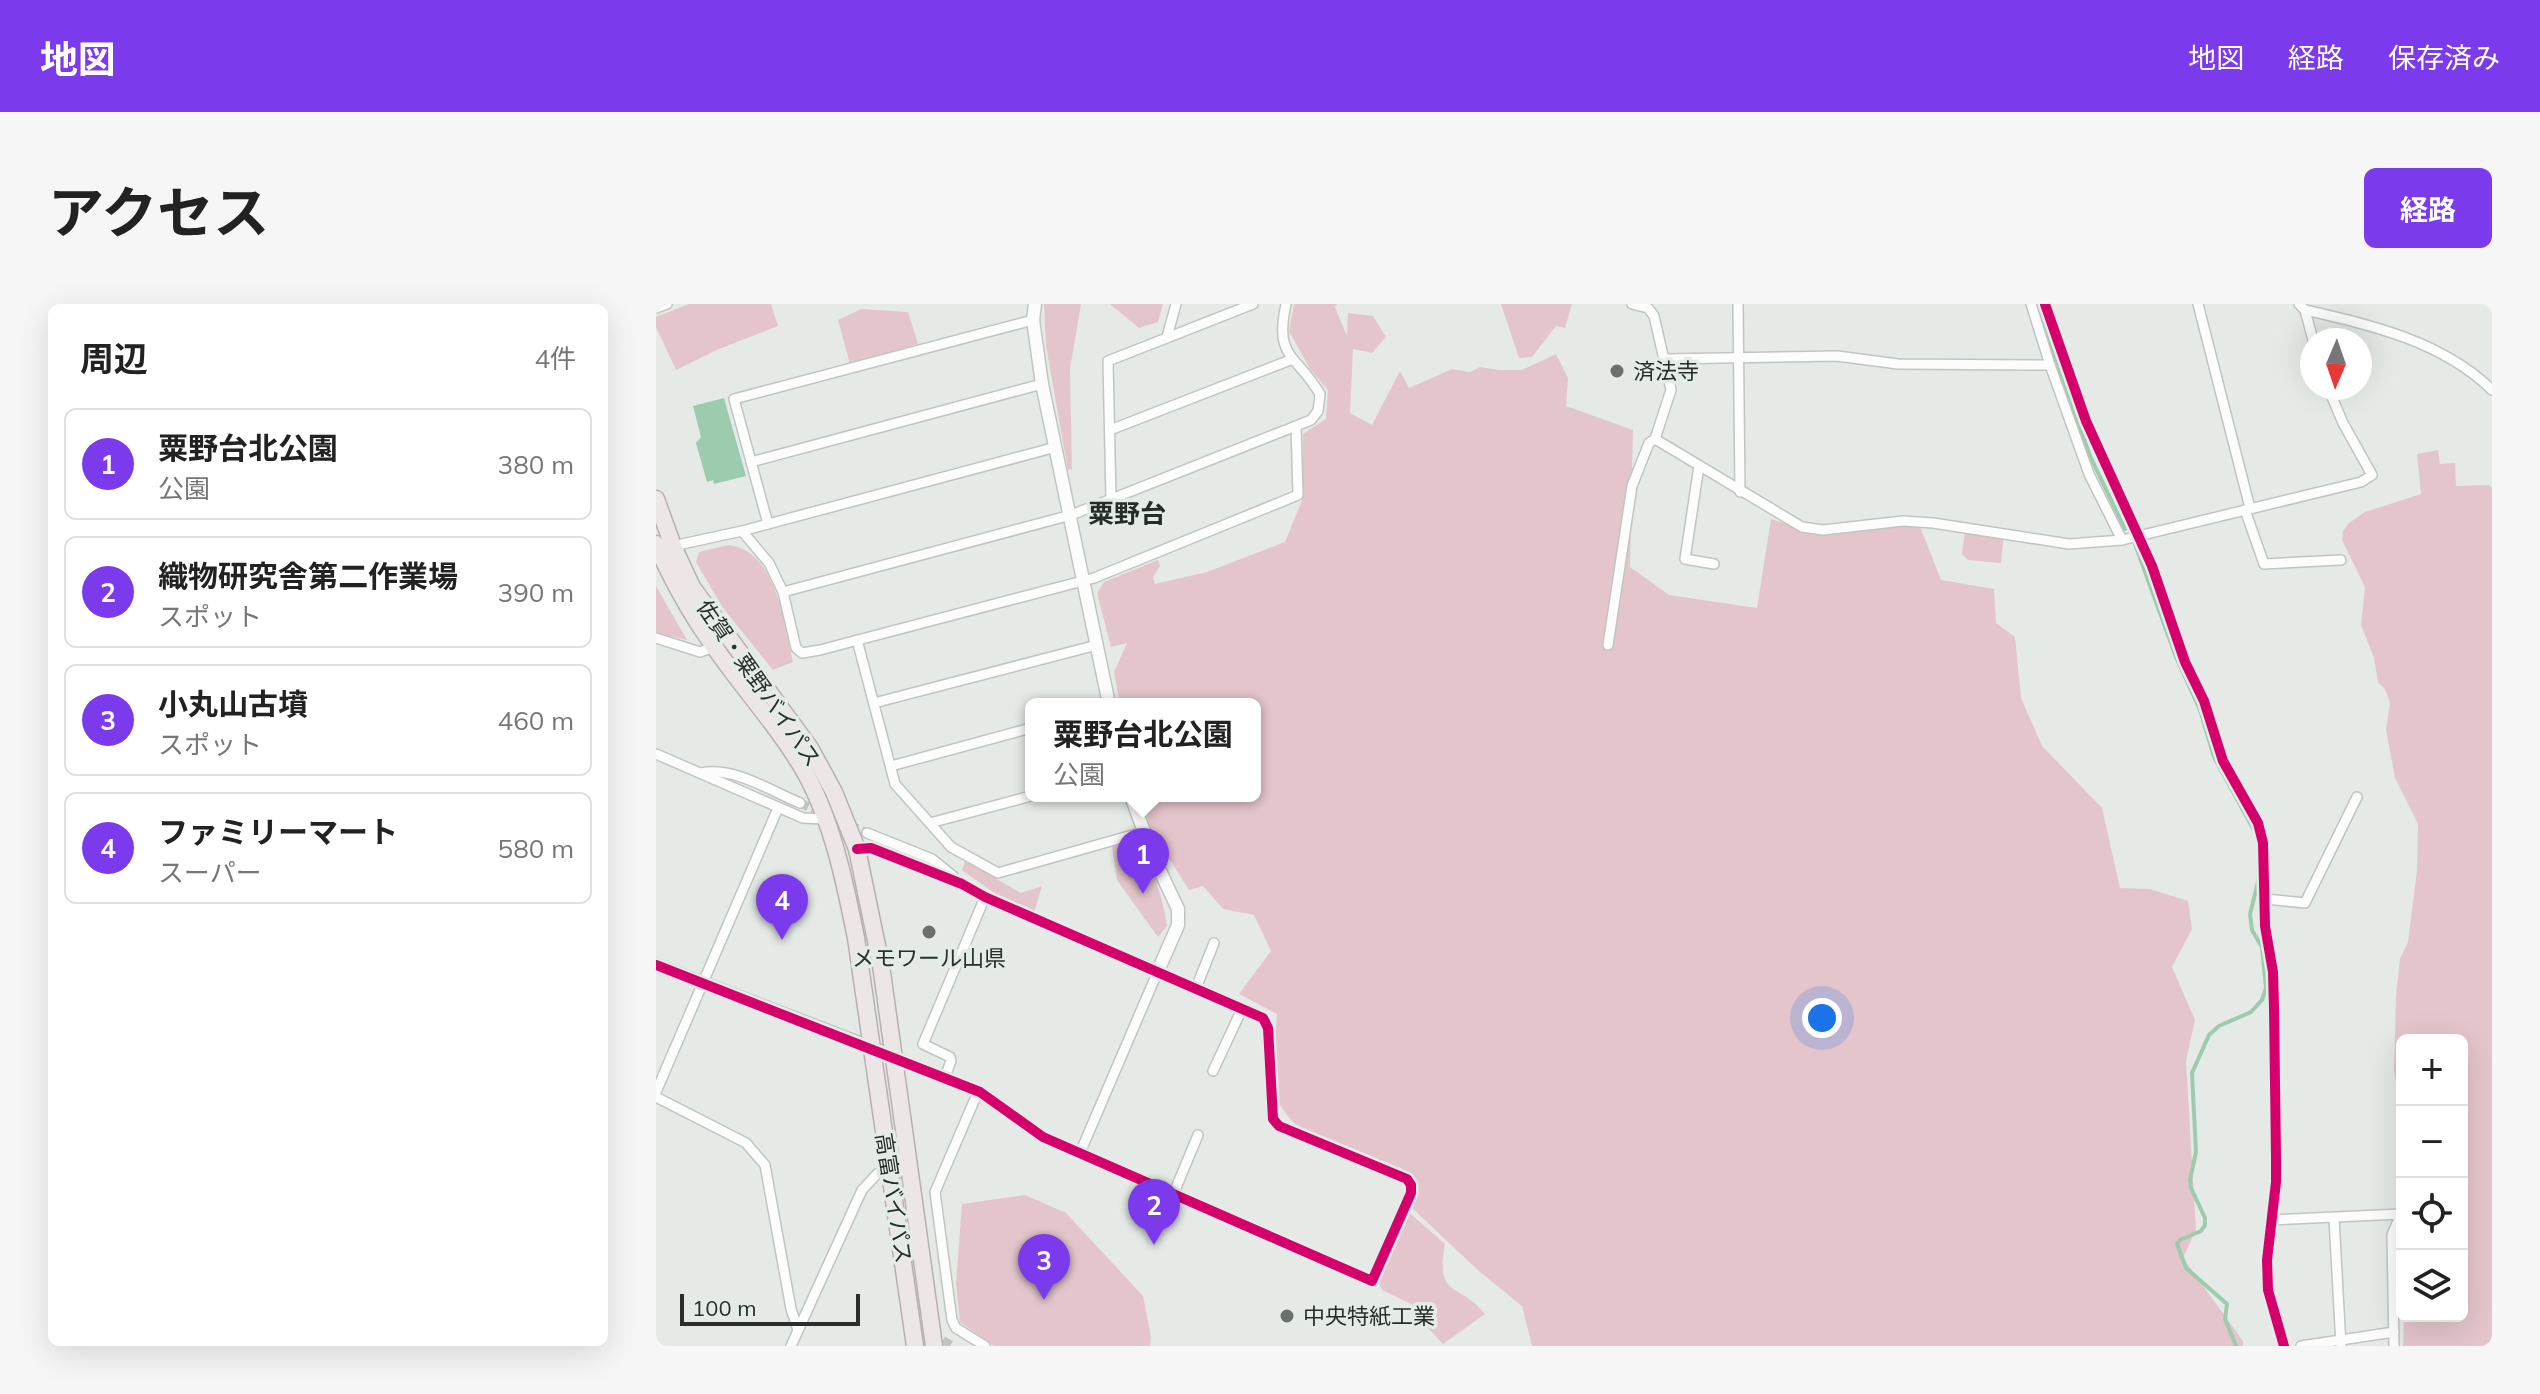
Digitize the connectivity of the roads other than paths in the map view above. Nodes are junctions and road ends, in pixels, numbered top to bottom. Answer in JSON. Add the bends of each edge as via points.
{"nodes":[{"id":1,"x":1035,"y":304,"type":"edge"},
{"id":2,"x":1176,"y":304,"type":"edge"},
{"id":3,"x":1253,"y":304,"type":"edge"},
{"id":4,"x":1286,"y":304,"type":"edge"},
{"id":5,"x":1632,"y":304,"type":"edge"},
{"id":6,"x":1738,"y":304,"type":"edge"},
{"id":7,"x":2031,"y":304,"type":"edge"},
{"id":8,"x":2045,"y":304,"type":"edge"},
{"id":9,"x":2198,"y":304,"type":"edge"},
{"id":10,"x":2302,"y":307,"type":"edge"},
{"id":11,"x":1033,"y":320,"type":"junction"},
{"id":12,"x":2309,"y":328,"type":"edge"},
{"id":13,"x":1167,"y":337,"type":"junction"},
{"id":14,"x":1739,"y":357,"type":"junction"},
{"id":15,"x":1293,"y":359,"type":"junction"},
{"id":16,"x":1665,"y":359,"type":"junction"},
{"id":17,"x":2050,"y":365,"type":"junction"},
{"id":18,"x":1042,"y":384,"type":"junction"},
{"id":19,"x":2492,"y":390,"type":"edge"},
{"id":20,"x":2333,"y":400,"type":"edge"},
{"id":21,"x":1296,"y":426,"type":"junction"},
{"id":22,"x":1110,"y":430,"type":"junction"},
{"id":23,"x":1655,"y":439,"type":"junction"},
{"id":24,"x":1056,"y":447,"type":"junction"},
{"id":25,"x":751,"y":462,"type":"junction"},
{"id":26,"x":1699,"y":466,"type":"junction"},
{"id":27,"x":1740,"y":492,"type":"junction"},
{"id":28,"x":656,"y":499,"type":"edge"},
{"id":29,"x":1111,"y":500,"type":"junction"},
{"id":30,"x":2247,"y":509,"type":"junction"},
{"id":31,"x":1071,"y":515,"type":"junction"},
{"id":32,"x":768,"y":524,"type":"junction"},
{"id":33,"x":742,"y":531,"type":"junction"},
{"id":34,"x":2137,"y":536,"type":"junction"},
{"id":35,"x":2122,"y":540,"type":"junction"},
{"id":36,"x":664,"y":545,"type":"edge"},
{"id":37,"x":2341,"y":560,"type":"dead end"},
{"id":38,"x":1714,"y":564,"type":"dead end"},
{"id":39,"x":1085,"y":580,"type":"junction"},
{"id":40,"x":783,"y":592,"type":"junction"},
{"id":41,"x":656,"y":638,"type":"edge"},
{"id":42,"x":857,"y":640,"type":"junction"},
{"id":43,"x":1097,"y":645,"type":"junction"},
{"id":44,"x":1608,"y":645,"type":"dead end"},
{"id":45,"x":714,"y":647,"type":"junction"},
{"id":46,"x":1108,"y":698,"type":"edge"},
{"id":47,"x":874,"y":703,"type":"junction"},
{"id":48,"x":1025,"y":730,"type":"edge"},
{"id":49,"x":656,"y":754,"type":"edge"},
{"id":50,"x":891,"y":766,"type":"junction"},
{"id":51,"x":701,"y":773,"type":"junction"},
{"id":52,"x":2357,"y":797,"type":"dead end"},
{"id":53,"x":1025,"y":798,"type":"edge"},
{"id":54,"x":1133,"y":802,"type":"edge"},
{"id":55,"x":800,"y":803,"type":"tunnel mouth"},
{"id":56,"x":778,"y":808,"type":"junction"},
{"id":57,"x":825,"y":819,"type":"junction"},
{"id":58,"x":930,"y":823,"type":"junction"},
{"id":59,"x":1143,"y":832,"type":"junction"},
{"id":60,"x":867,"y":833,"type":"tunnel mouth"},
{"id":61,"x":857,"y":849,"type":"junction"},
{"id":62,"x":962,"y":884,"type":"junction"},
{"id":63,"x":985,"y":897,"type":"junction"},
{"id":64,"x":2265,"y":899,"type":"junction"},
{"id":65,"x":1214,"y":943,"type":"dead end"},
{"id":66,"x":656,"y":965,"type":"edge"},
{"id":67,"x":1158,"y":971,"type":"junction"},
{"id":68,"x":703,"y":982,"type":"junction"},
{"id":69,"x":1196,"y":988,"type":"junction"},
{"id":70,"x":1242,"y":1009,"type":"junction"},
{"id":71,"x":873,"y":1049,"type":"junction"},
{"id":72,"x":893,"y":1056,"type":"junction"},
{"id":73,"x":1213,"y":1071,"type":"dead end"},
{"id":74,"x":945,"y":1077,"type":"junction"},
{"id":75,"x":980,"y":1092,"type":"junction"},
{"id":76,"x":656,"y":1095,"type":"edge"},
{"id":77,"x":1198,"y":1135,"type":"dead end"},
{"id":78,"x":1080,"y":1153,"type":"junction"},
{"id":79,"x":889,"y":1172,"type":"junction"},
{"id":80,"x":1173,"y":1195,"type":"junction"},
{"id":81,"x":2396,"y":1213,"type":"edge"},
{"id":82,"x":2334,"y":1218,"type":"junction"},
{"id":83,"x":2272,"y":1220,"type":"junction"},
{"id":84,"x":2396,"y":1226,"type":"edge"},
{"id":85,"x":956,"y":1328,"type":"junction"},
{"id":86,"x":798,"y":1330,"type":"junction"},
{"id":87,"x":2394,"y":1332,"type":"junction"},
{"id":88,"x":941,"y":1342,"type":"edge"},
{"id":89,"x":2341,"y":1343,"type":"edge"},
{"id":90,"x":791,"y":1346,"type":"edge"},
{"id":91,"x":915,"y":1346,"type":"edge"},
{"id":92,"x":985,"y":1346,"type":"edge"},
{"id":93,"x":2284,"y":1346,"type":"edge"},
{"id":94,"x":2301,"y":1346,"type":"edge"},
{"id":95,"x":2394,"y":1346,"type":"edge"}],
"edges":[{"from":1,"to":11,"type":"street"},
{"from":2,"to":13,"type":"street"},
{"from":3,"to":13,"type":"street"},
{"from":4,"to":15,"type":"street","via":[[1283,346]]},
{"from":5,"to":16,"type":"street","via":[[1648,308],[1654,316]]},
{"from":6,"to":14,"type":"street"},
{"from":7,"to":17,"type":"street"},
{"from":8,"to":34,"type":"street","via":[[2086,421]]},
{"from":9,"to":30,"type":"street"},
{"from":10,"to":12,"type":"street"},
{"from":10,"to":19,"type":"street","via":[[2411,338],[2474,372]]},
{"from":11,"to":18,"type":"street"},
{"from":11,"to":25,"type":"street","via":[[734,399]]},
{"from":13,"to":22,"type":"street","via":[[1108,361]]},
{"from":14,"to":16,"type":"street"},
{"from":14,"to":17,"type":"street"},
{"from":14,"to":27,"type":"street"},
{"from":15,"to":21,"type":"street","via":[[1320,394],[1318,411]]},
{"from":15,"to":22,"type":"street"},
{"from":16,"to":23,"type":"street","via":[[1671,390]]},
{"from":17,"to":35,"type":"street","via":[[2089,474]]},
{"from":18,"to":24,"type":"street"},
{"from":18,"to":25,"type":"street"},
{"from":20,"to":30,"type":"street","via":[[2372,475]]},
{"from":21,"to":29,"type":"street"},
{"from":21,"to":39,"type":"street","via":[[1298,495]]},
{"from":22,"to":29,"type":"street"},
{"from":23,"to":26,"type":"street"},
{"from":23,"to":44,"type":"street","via":[[1632,486]]},
{"from":24,"to":31,"type":"street"},
{"from":24,"to":32,"type":"street"},
{"from":25,"to":32,"type":"street"},
{"from":26,"to":27,"type":"street"},
{"from":26,"to":38,"type":"street","via":[[1685,559]]},
{"from":27,"to":35,"type":"street","via":[[1802,527],[1823,530],[1903,521],[2069,544]]},
{"from":28,"to":36,"type":"highway","name":"佐賀・粟野バイパス"},
{"from":29,"to":31,"type":"street"},
{"from":30,"to":34,"type":"street"},
{"from":30,"to":37,"type":"street","via":[[2264,564]]},
{"from":31,"to":39,"type":"street"},
{"from":31,"to":40,"type":"street"},
{"from":32,"to":33,"type":"street"},
{"from":33,"to":36,"type":"street"},
{"from":33,"to":40,"type":"street","via":[[769,563]]},
{"from":34,"to":35,"type":"street"},
{"from":34,"to":64,"type":"street","via":[[2223,761],[2258,823]]},
{"from":36,"to":45,"type":"highway","name":"佐賀・粟野バイパス","via":[[687,608]]},
{"from":36,"to":61,"type":"highway","name":"佐賀・粟野バイパス","via":[[810,748]]},
{"from":39,"to":42,"type":"street"},
{"from":39,"to":43,"type":"street"},
{"from":40,"to":42,"type":"street","via":[[796,648],[802,653]]},
{"from":41,"to":45,"type":"street","via":[[700,652]]},
{"from":42,"to":47,"type":"street"},
{"from":43,"to":46,"type":"street"},
{"from":43,"to":47,"type":"street"},
{"from":45,"to":57,"type":"highway","name":"佐賀・粟野バイパス","via":[[799,763]]},
{"from":47,"to":50,"type":"street"},
{"from":48,"to":50,"type":"street"},
{"from":49,"to":51,"type":"street"},
{"from":50,"to":58,"type":"street","via":[[895,784]]},
{"from":51,"to":55,"type":"street","via":[[731,775]]},
{"from":51,"to":56,"type":"street"},
{"from":52,"to":64,"type":"street","via":[[2305,903]]},
{"from":53,"to":58,"type":"street"},
{"from":54,"to":59,"type":"street"},
{"from":56,"to":57,"type":"street","via":[[803,818]]},
{"from":56,"to":68,"type":"street"},
{"from":57,"to":71,"type":"highway","name":"佐賀・粟野バイパス","via":[[844,879]]},
{"from":58,"to":59,"type":"street","via":[[951,847],[998,873]]},
{"from":59,"to":67,"type":"street","via":[[1178,909],[1178,925]]},
{"from":60,"to":62,"type":"street","via":[[932,859]]},
{"from":61,"to":62,"type":"street","via":[[871,848]]},
{"from":61,"to":72,"type":"highway","name":"佐賀・粟野バイパス","via":[[879,951]]},
{"from":62,"to":63,"type":"street"},
{"from":63,"to":67,"type":"street"},
{"from":63,"to":74,"type":"street","via":[[923,1044],[950,1057]]},
{"from":64,"to":83,"type":"street","via":[[2274,1008]]},
{"from":65,"to":69,"type":"street"},
{"from":66,"to":68,"type":"street"},
{"from":67,"to":69,"type":"street"},
{"from":67,"to":78,"type":"street"},
{"from":68,"to":71,"type":"street"},
{"from":68,"to":76,"type":"street"},
{"from":69,"to":70,"type":"street"},
{"from":70,"to":73,"type":"street"},
{"from":70,"to":80,"type":"street","via":[[1263,1018],[1268,1028],[1273,1119],[1279,1126],[1407,1179],[1411,1193],[1372,1281]]},
{"from":71,"to":72,"type":"street"},
{"from":71,"to":79,"type":"highway","name":"高富バイパス"},
{"from":72,"to":74,"type":"street"},
{"from":72,"to":88,"type":"highway","name":"高富バイパス"},
{"from":74,"to":75,"type":"street"},
{"from":75,"to":78,"type":"street","via":[[1043,1137]]},
{"from":75,"to":85,"type":"street","via":[[935,1192]]},
{"from":76,"to":86,"type":"street","via":[[746,1143],[765,1165]]},
{"from":77,"to":80,"type":"street"},
{"from":78,"to":80,"type":"street"},
{"from":79,"to":86,"type":"street","via":[[877,1174],[862,1190]]},
{"from":79,"to":91,"type":"highway","name":"高富バイパス"},
{"from":81,"to":82,"type":"street"},
{"from":82,"to":83,"type":"street"},
{"from":82,"to":89,"type":"street"},
{"from":83,"to":93,"type":"street","via":[[2268,1290]]},
{"from":84,"to":87,"type":"street"},
{"from":85,"to":88,"type":"street"},
{"from":85,"to":92,"type":"street"},
{"from":86,"to":90,"type":"street"},
{"from":87,"to":89,"type":"street"},
{"from":87,"to":95,"type":"street"},
{"from":89,"to":94,"type":"street"}]}
